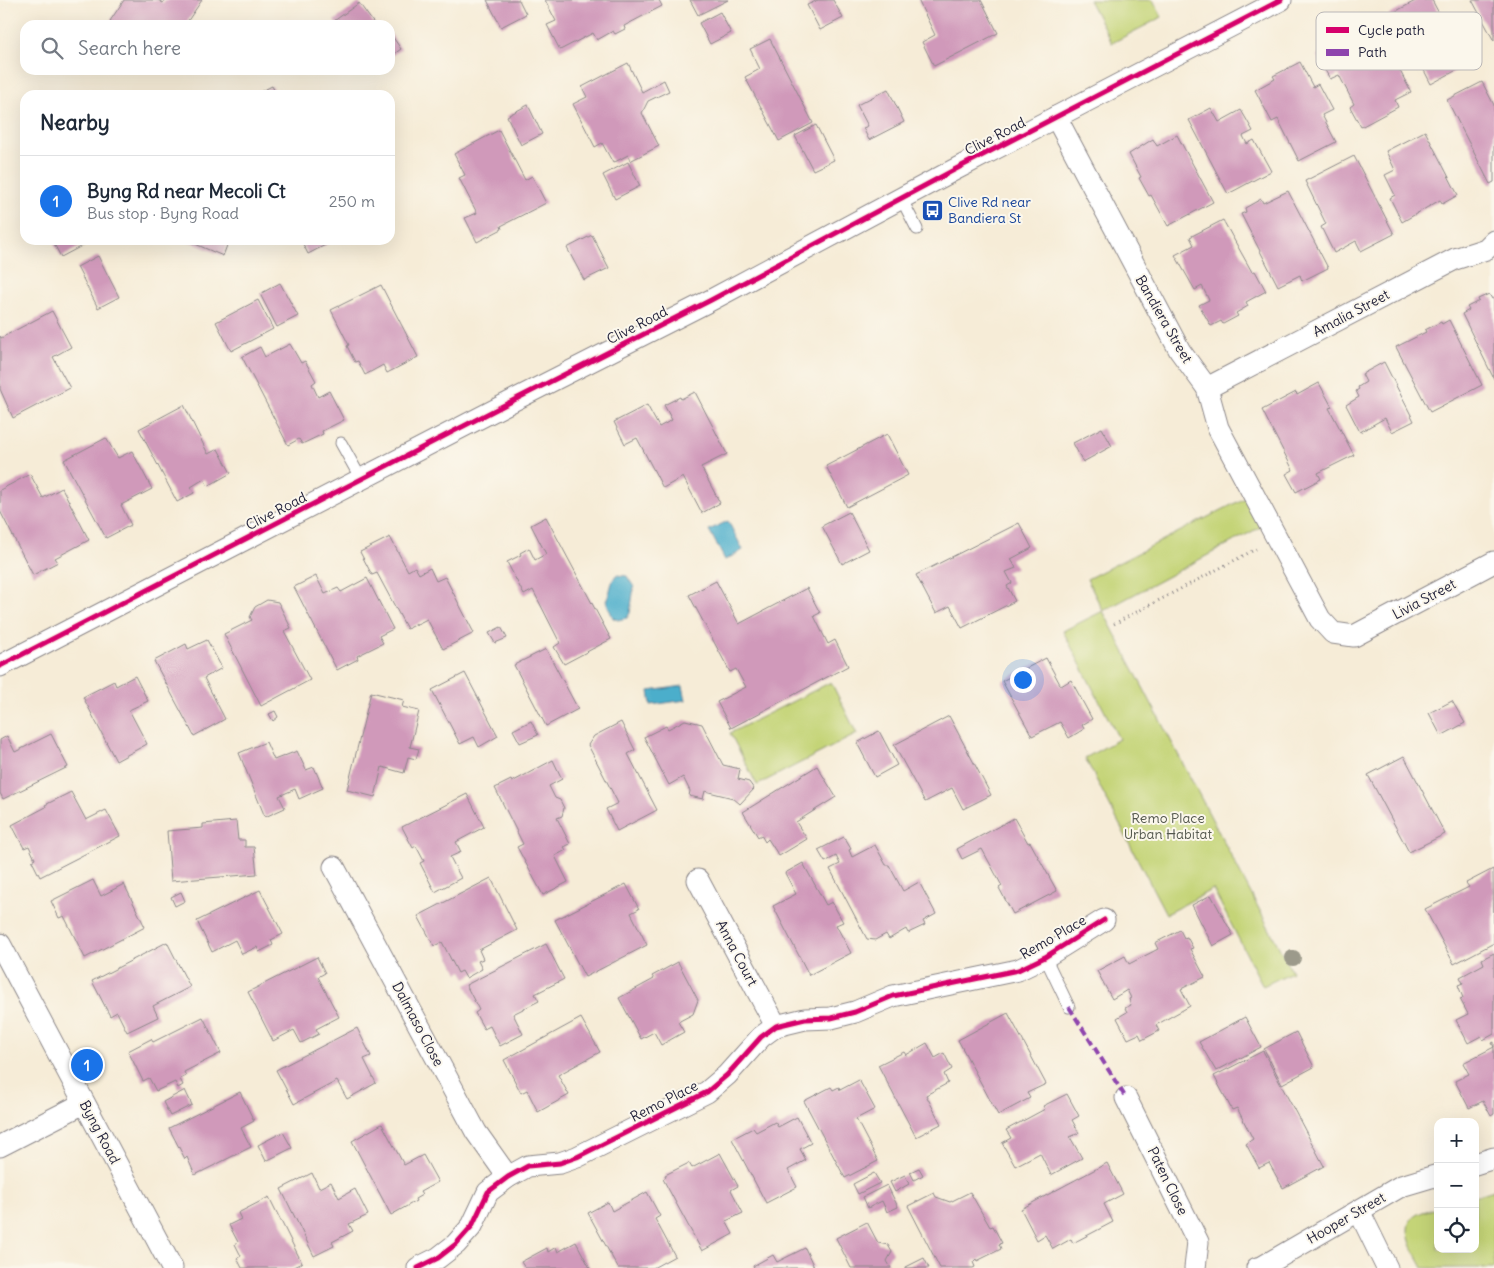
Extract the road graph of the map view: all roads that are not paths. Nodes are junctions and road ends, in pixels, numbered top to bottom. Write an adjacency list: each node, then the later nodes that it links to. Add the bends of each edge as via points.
1 (1281, 0): 2 (street, Clive Road)
2 (1056, 117): 3 (street, Clive Road); 6 (street, Bandiera Street, via 1180,351)
3 (901, 198): 4 (lane); 8 (street, Clive Road, via 711,300)
4 (917, 229)
5 (1494, 241): 6 (street, Amalia Street, via 1486,249 1455,259)
6 (1207, 388): 10 (street, Bandiera Street, via 1218,428 1320,619 1333,632)
7 (341, 442): 8 (lane)
8 (361, 479): 11 (street, Clive Road)
9 (1494, 562): 10 (street, Livia Street)
10 (1354, 636)
11 (0, 666)
12 (334, 867): 25 (street, Dalmaso Close, via 476,1132)
13 (698, 880): 18 (street, Anna Court)
14 (1104, 920): 16 (street, Remo Place)
15 (0, 944): 20 (street, Byng Road)
16 (1045, 957): 17 (lane, Remo Place); 18 (street, Remo Place, via 1018,970 893,996 855,1012)
17 (1069, 1007)
18 (776, 1026): 25 (street, Remo Place, via 761,1036 727,1075 707,1092 584,1155 560,1163 528,1166)
19 (1126, 1098): 29 (street, Paten Close, via 1198,1242)
20 (84, 1103): 21 (street); 27 (street, Byng Road)
21 (0, 1146)
22 (1494, 1158): 23 (street)
23 (1478, 1163)
24 (1434, 1176): 26 (street, Hooper Street, via 1402,1186)
25 (508, 1177): 28 (street, Remo Place, via 488,1192 472,1226 456,1244)
26 (1358, 1211): 30 (street, Hooper Street); 31 (street)
27 (172, 1268)
28 (418, 1268)
29 (1196, 1268)
30 (1257, 1268)
31 (1387, 1268)

